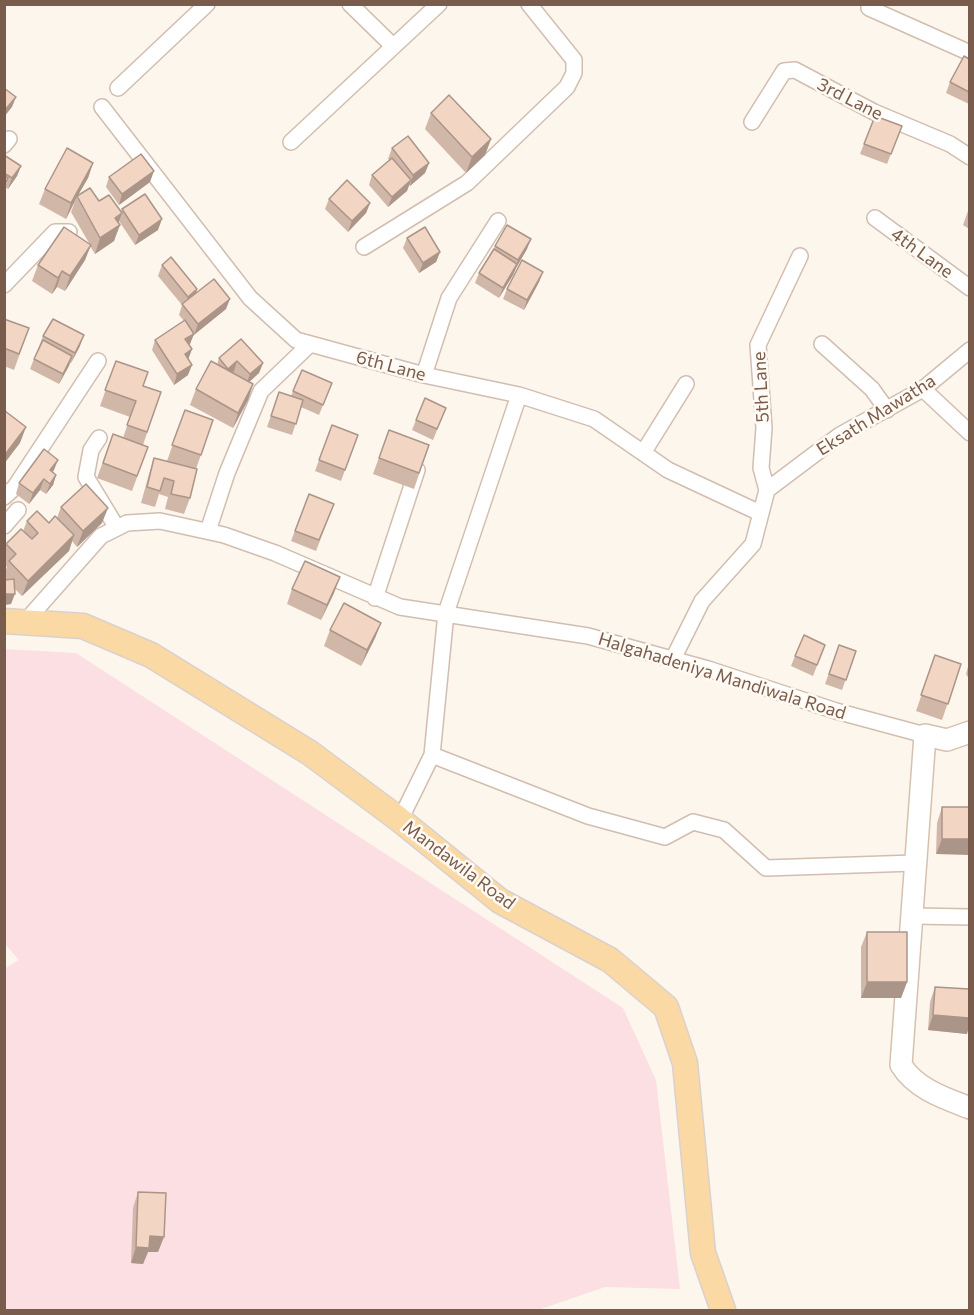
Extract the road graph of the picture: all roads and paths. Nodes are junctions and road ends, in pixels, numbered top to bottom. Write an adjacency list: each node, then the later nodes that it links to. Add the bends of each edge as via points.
1 (207, 4): 8 (street)
2 (350, 4): 6 (street)
3 (439, 4): 6 (street)
4 (529, 4): 16 (street, via 574,60 574,73 567,87 467,183)
5 (869, 8): 7 (street)
6 (393, 46): 11 (street)
7 (969, 53)
8 (118, 88)
9 (102, 107): 20 (street, 6th Lane, via 250,298 296,340)
10 (752, 122): 12 (street, 3rd Lane, via 784,71 795,70 874,112 950,144)
11 (291, 142)
12 (969, 158)
13 (875, 218): 19 (street, 4th Lane)
14 (498, 221): 24 (street, via 449,298)
15 (69, 232): 18 (street, via 55,232)
16 (364, 247)
17 (800, 256): 33 (street, 5th Lane, via 758,345 764,428 761,468)
18 (4, 285)
19 (969, 288)
20 (309, 345): 24 (street, 6th Lane); 39 (street, via 261,391 227,472)
21 (822, 345): 28 (street, via 872,389)
22 (969, 350): 26 (street, Eksath Mawatha)
23 (98, 361): 34 (street, via 15,487)
24 (424, 375): 27 (street, 6th Lane)
25 (687, 384): 31 (street)
26 (923, 389): 28 (street, Eksath Mawatha); 29 (street)
27 (519, 396): 31 (street, 6th Lane, via 594,419); 41 (street)
28 (887, 410): 33 (street, Eksath Mawatha, via 840,435)
29 (969, 434)
30 (99, 438): 38 (street, via 91,450 86,477)
31 (643, 453): 36 (street, 6th Lane, via 668,470)
32 (421, 456): 40 (street)
33 (767, 490): 36 (street)
34 (4, 497)
35 (18, 510): 37 (street)
36 (760, 513): 43 (street, via 753,544 702,601)
37 (4, 526)
38 (117, 528): 39 (street, Halgahadeniya Mandiwala Road, via 127,522 159,521); 42 (street, via 101,536)
39 (208, 531): 40 (street, Halgahadeniya Mandiwala Road, via 275,553)
40 (375, 598): 41 (street, Halgahadeniya Mandiwala Road, via 400,607)
41 (446, 613): 43 (street, Halgahadeniya Mandiwala Road, via 588,636); 46 (street)
42 (14, 622): 47 (main road, Mandawila Road, via 83,626 151,655 310,753)
43 (673, 659): 45 (street, Halgahadeniya Mandiwala Road)
44 (969, 732): 45 (street, via 947,740)
45 (925, 735): 48 (street)
46 (432, 755): 47 (street); 48 (street, via 588,816 665,837 693,822 724,830 766,868)
47 (400, 820): 52 (main road, Mandawila Road, via 500,901 610,960 666,1007 685,1063 703,1253)
48 (914, 863): 49 (street)
49 (913, 916): 50 (street); 51 (street, via 901,1065 909,1078 941,1098)
50 (969, 917)
51 (969, 1108)
52 (723, 1311)

